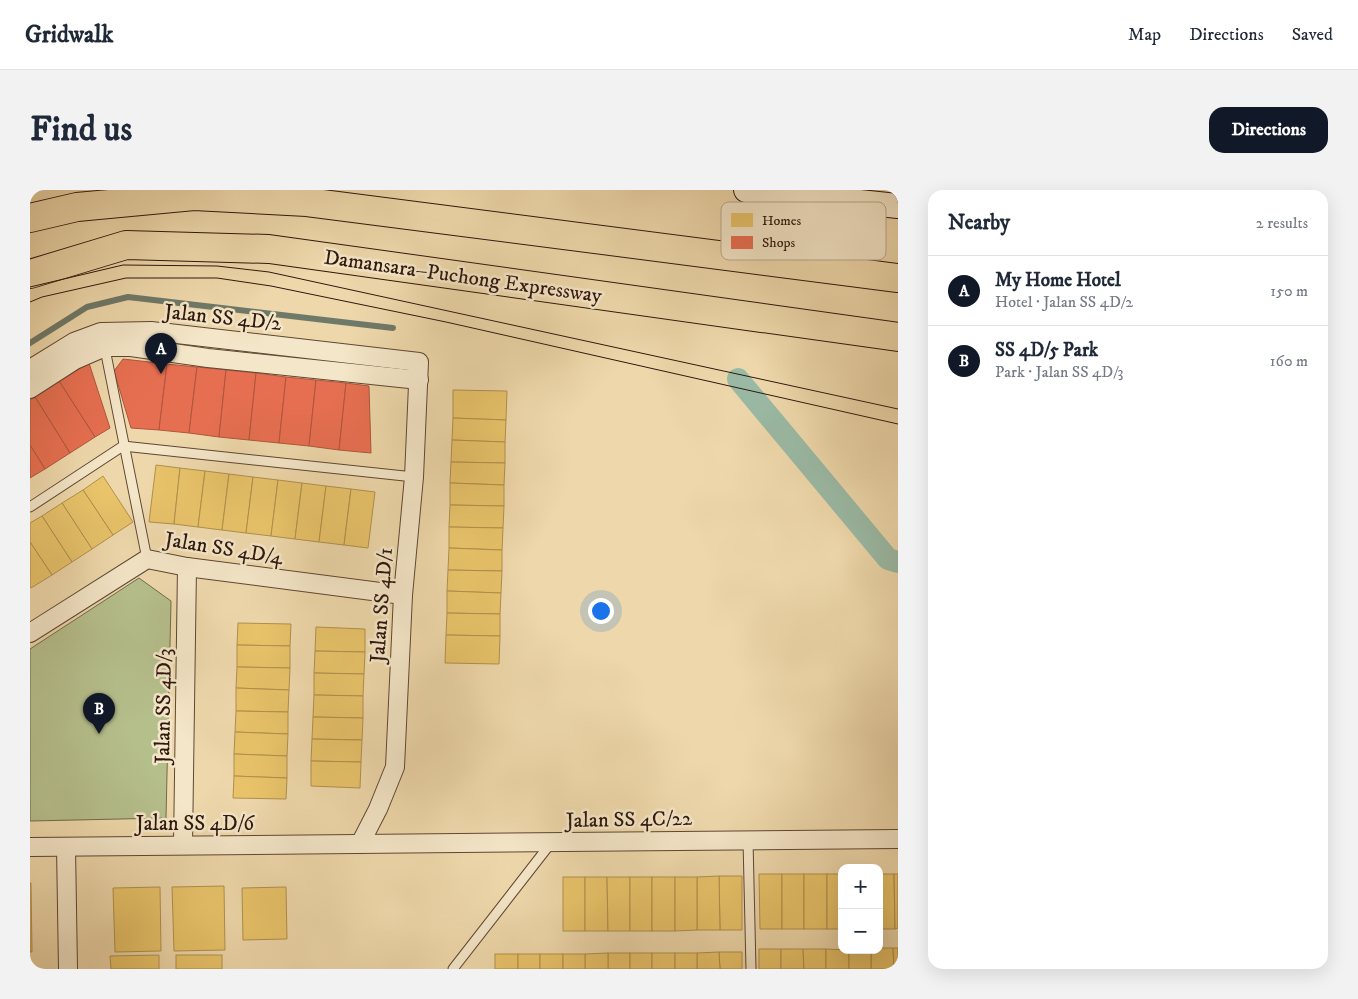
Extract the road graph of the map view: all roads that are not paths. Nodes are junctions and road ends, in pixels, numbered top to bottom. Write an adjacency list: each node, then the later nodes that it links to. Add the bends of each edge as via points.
1 (746, 190): 2 (street)
2 (822, 194): 3 (street)
3 (873, 202)
4 (30, 218): 5 (highway, via 76,207 194,196 307,202)
5 (721, 255)
6 (758, 260): 8 (highway)
7 (30, 274): 9 (highway, Damansara–Puchong Expressway, via 126,245 269,249)
8 (898, 278)
9 (898, 337)
10 (103, 339): 11 (street, Jalan SS 4D/2, via 151,331); 12 (street, Jalan SS 4D/2, via 74,342); 13 (street, via 130,347 218,359); 14 (street); 15 (lane)
11 (419, 362): 13 (street, Jalan SS 4D/1)
12 (30, 368)
13 (419, 380): 16 (street, Jalan SS 4D/1)
14 (30, 389)
15 (123, 446): 16 (lane); 17 (lane); 18 (lane)
16 (414, 477): 20 (street, Jalan SS 4D/1)
17 (30, 506)
18 (147, 558): 19 (street, Jalan SS 4D/4); 21 (street, Jalan SS 4D/4)
19 (187, 567): 20 (street, Jalan SS 4D/4); 28 (street, Jalan SS 4D/3)
20 (403, 595): 25 (street, Jalan SS 4D/1, via 395,767)
21 (30, 633)
22 (898, 839): 23 (street, Jalan SS 4C/22)
23 (748, 840): 24 (street, Jalan SS 4C/22); 31 (lane)
24 (552, 842): 25 (street, Jalan SS 4C/22); 30 (lane)
25 (360, 844): 28 (street, Jalan SS 4D/6)
26 (30, 846): 27 (street, Jalan SS 4D/6)
27 (66, 846): 28 (street, Jalan SS 4D/6); 29 (street)
28 (183, 846)
29 (68, 969)
30 (453, 969)
31 (751, 969)

